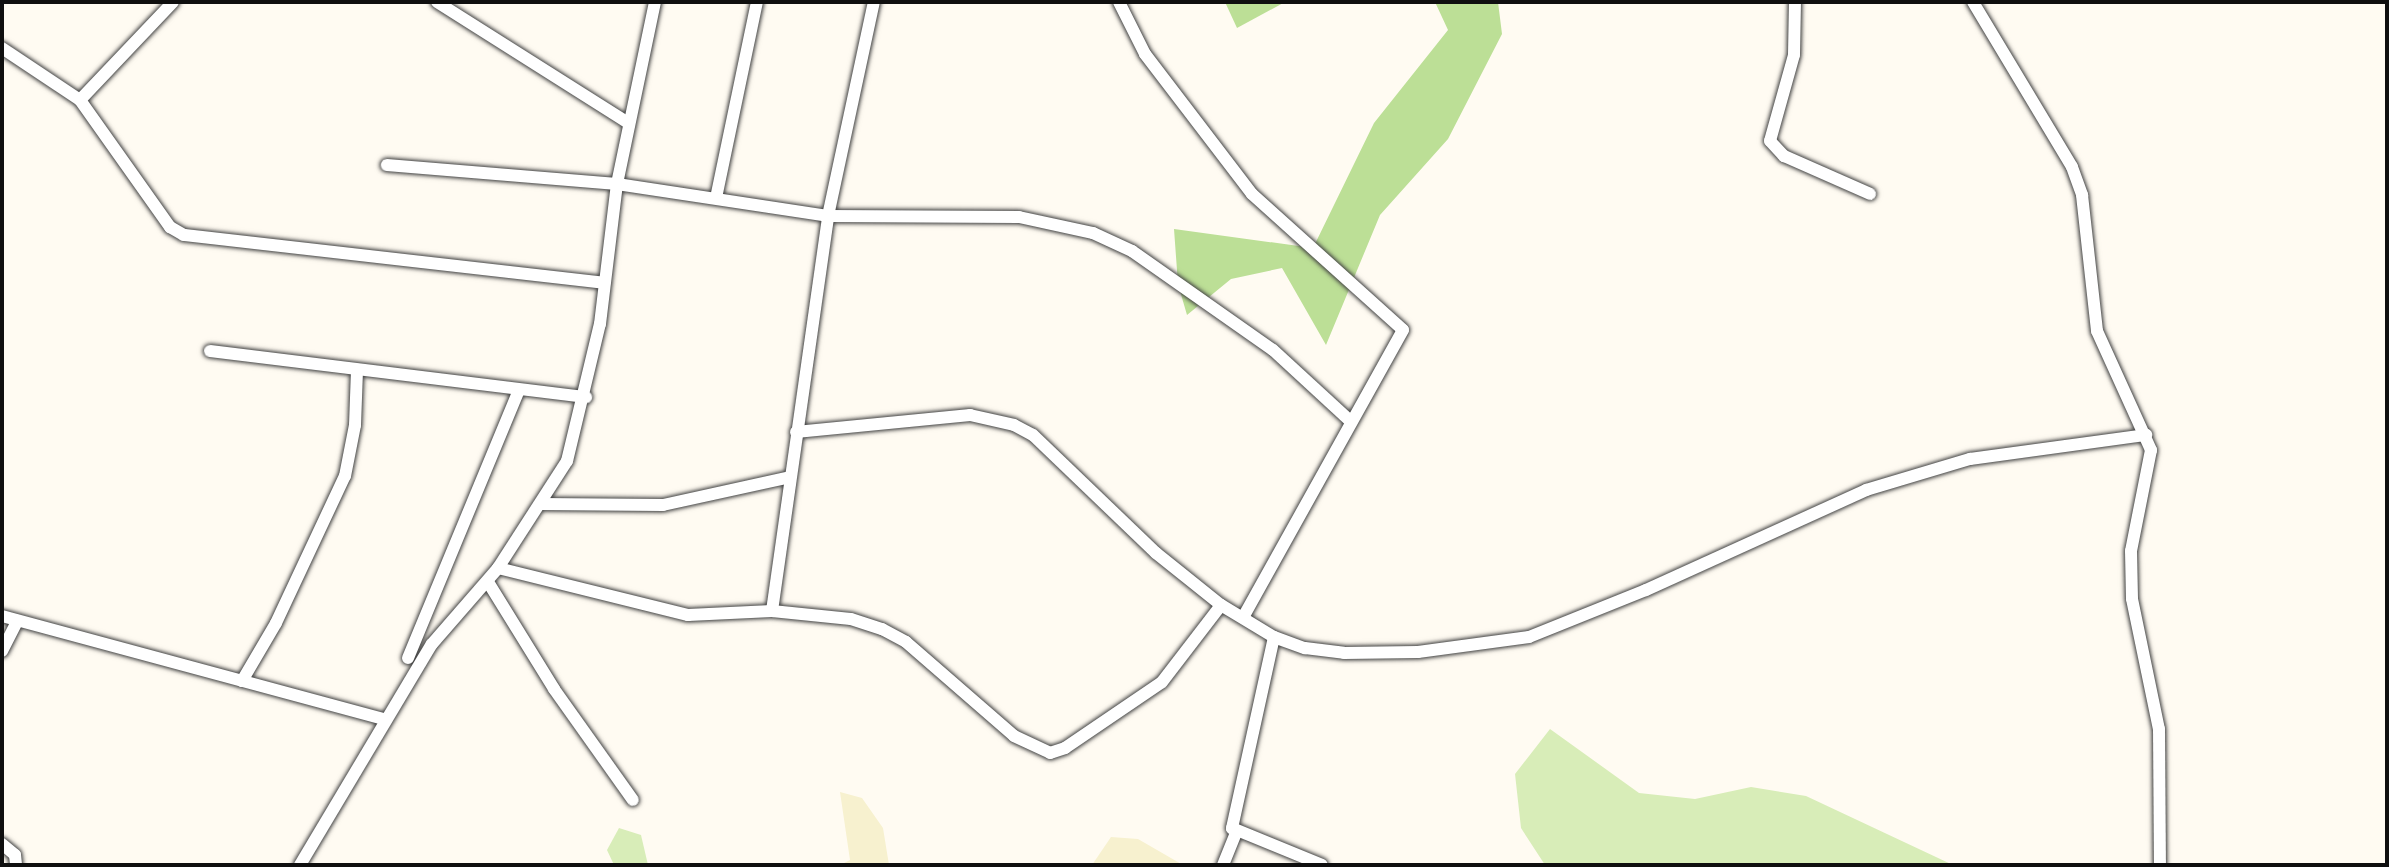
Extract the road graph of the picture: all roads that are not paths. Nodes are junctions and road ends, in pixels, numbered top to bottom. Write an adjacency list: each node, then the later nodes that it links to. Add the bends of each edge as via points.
1 (173, 2): 10 (street)
2 (437, 2): 11 (street)
3 (655, 2): 11 (street)
4 (757, 2): 15 (street)
5 (874, 2): 16 (street)
6 (1119, 2): 22 (street, via 1145,54 1252,194 1403,330)
7 (1795, 2): 14 (street, via 1794,55 1770,141 1784,156)
8 (1973, 2): 24 (street, via 2072,167 2082,195 2097,331)
9 (2, 48): 10 (street)
10 (80, 100): 17 (street, via 170,227 184,235)
11 (627, 122): 13 (street)
12 (387, 165): 13 (street)
13 (617, 184): 15 (street); 17 (street)
14 (1870, 194)
15 (716, 198): 16 (street)
16 (828, 216): 22 (street, via 1019,217 1093,233 1132,251 1273,350); 23 (street)
17 (604, 283): 21 (street)
18 (210, 351): 19 (street)
19 (357, 371): 20 (street); 37 (street, via 355,425 345,476 276,623)
20 (519, 390): 21 (street); 36 (street)
21 (586, 397): 26 (street, via 567,461)
22 (1349, 420): 32 (street)
23 (796, 432): 25 (street); 29 (street, via 970,415 1014,425 1033,435 1156,553)
24 (2146, 435): 34 (street, via 1970,459 1866,490 1529,637 1418,652 1344,653); 46 (street, via 2151,461 2131,551 2132,599 2159,729)
25 (790, 477): 26 (street, via 663,505); 30 (street)
26 (540, 504): 27 (street)
27 (498, 568): 28 (street); 30 (street, via 688,615)
28 (488, 582): 38 (street, via 432,644); 39 (street, via 554,689)
29 (1221, 605): 30 (street, via 1162,682 1050,753 1014,736 906,642 882,629 851,619); 32 (street)
30 (772, 611)
31 (2, 616): 33 (street)
32 (1243, 618): 34 (street)
33 (17, 621): 35 (street); 37 (street)
34 (1274, 637): 40 (street, via 1232,817)
35 (2, 651)
36 (408, 658)
37 (242, 681): 38 (street)
38 (385, 719): 43 (street)
39 (633, 800)
40 (1236, 833): 44 (street); 45 (street)
41 (2, 844): 42 (street, via 15,855)
42 (16, 865)
43 (300, 865)
44 (1223, 865)
45 (1322, 865)
46 (2160, 865)

